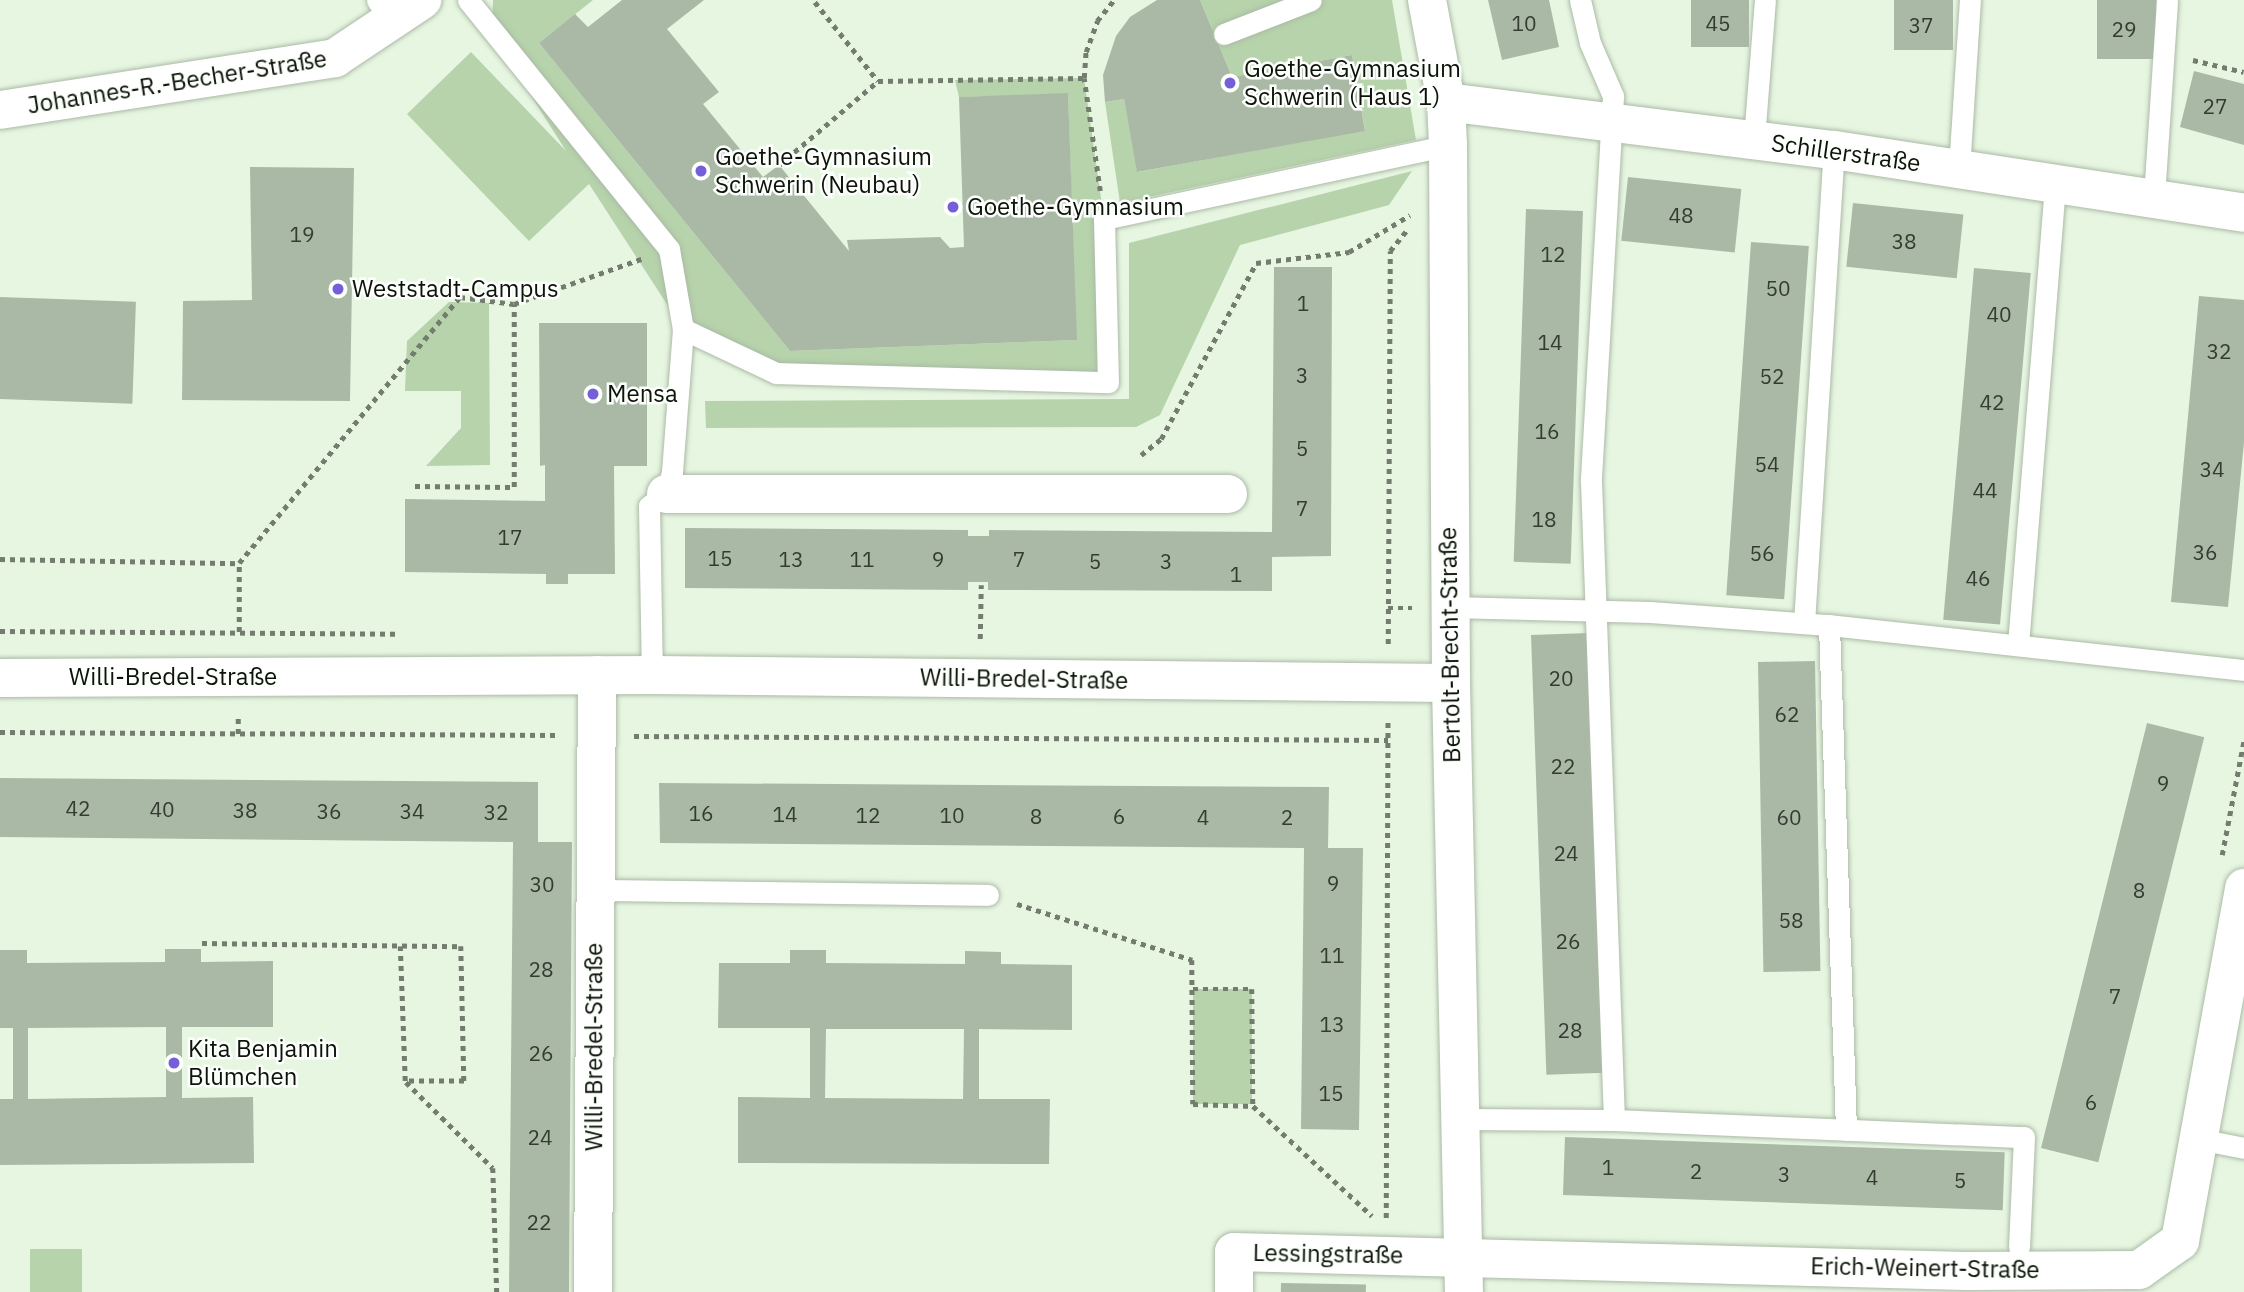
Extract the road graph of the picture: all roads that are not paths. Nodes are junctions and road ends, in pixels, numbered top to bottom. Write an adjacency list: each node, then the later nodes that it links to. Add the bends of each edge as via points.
1 (468, 0): 20 (lane, via 669,249)
2 (1311, 0): 9 (lane)
3 (1427, 0): 10 (street, Bertolt-Brecht-Straße)
4 (1580, 0): 12 (lane, via 1590,43 1613,96)
5 (1765, 0): 13 (lane)
6 (1970, 0): 16 (lane)
7 (2167, 0): 18 (lane)
8 (397, 7): 11 (street, Johannes-R.-Becher-Straße, via 335,58)
9 (1224, 34)
10 (1446, 102): 12 (street, Schillerstraße); 14 (street, Bertolt-Brecht-Straße)
11 (0, 110)
12 (1611, 120): 13 (street, Schillerstraße); 24 (lane, via 1591,481)
13 (1754, 139): 15 (street, Schillerstraße)
14 (1448, 145): 20 (lane, via 1104,219 1108,382 776,373); 23 (street, Bertolt-Brecht-Straße)
15 (1834, 150): 16 (street, Schillerstraße); 25 (lane)
16 (1959, 169): 17 (street, Schillerstraße)
17 (2055, 182): 18 (street, Schillerstraße); 27 (lane)
18 (2154, 197): 19 (street, Schillerstraße)
19 (2244, 214)
20 (683, 330): 21 (lane, via 672,472)
21 (666, 494): 22 (street); 30 (lane, via 649,506)
22 (1228, 494)
23 (1450, 607): 24 (lane); 32 (street, Bertolt-Brecht-Straße)
24 (1594, 610): 25 (lane); 38 (lane)
25 (1804, 623): 26 (lane)
26 (1829, 625): 27 (lane); 39 (lane)
27 (2018, 645): 28 (lane)
28 (2244, 670)
29 (597, 675): 30 (street, Willi-Bredel-Straße); 31 (street, Willi-Bredel-Straße); 34 (street, Willi-Bredel-Straße)
30 (652, 675): 32 (street, Willi-Bredel-Straße)
31 (0, 678)
32 (1451, 683): 37 (street, Bertolt-Brecht-Straße)
33 (2232, 875): 36 (street, Erich-Weinert-Straße)
34 (595, 890): 35 (lane); 45 (street, Willi-Bredel-Straße)
35 (988, 895)
36 (2229, 1048): 40 (street, Erich-Weinert-Straße)
37 (1458, 1119): 38 (lane); 43 (street, Bertolt-Brecht-Straße)
38 (1614, 1120): 39 (lane)
39 (1846, 1129): 42 (lane, via 2024,1138)
40 (2199, 1139): 41 (lane); 44 (street, Erich-Weinert-Straße, via 2180,1241 2139,1270)
41 (2244, 1148)
42 (2019, 1247)
43 (1463, 1274): 44 (street, Erich-Weinert-Straße); 46 (street, Lessingstraße, via 1394,1256 1234,1252)
44 (1965, 1281)
45 (593, 1292)
46 (1234, 1292)

